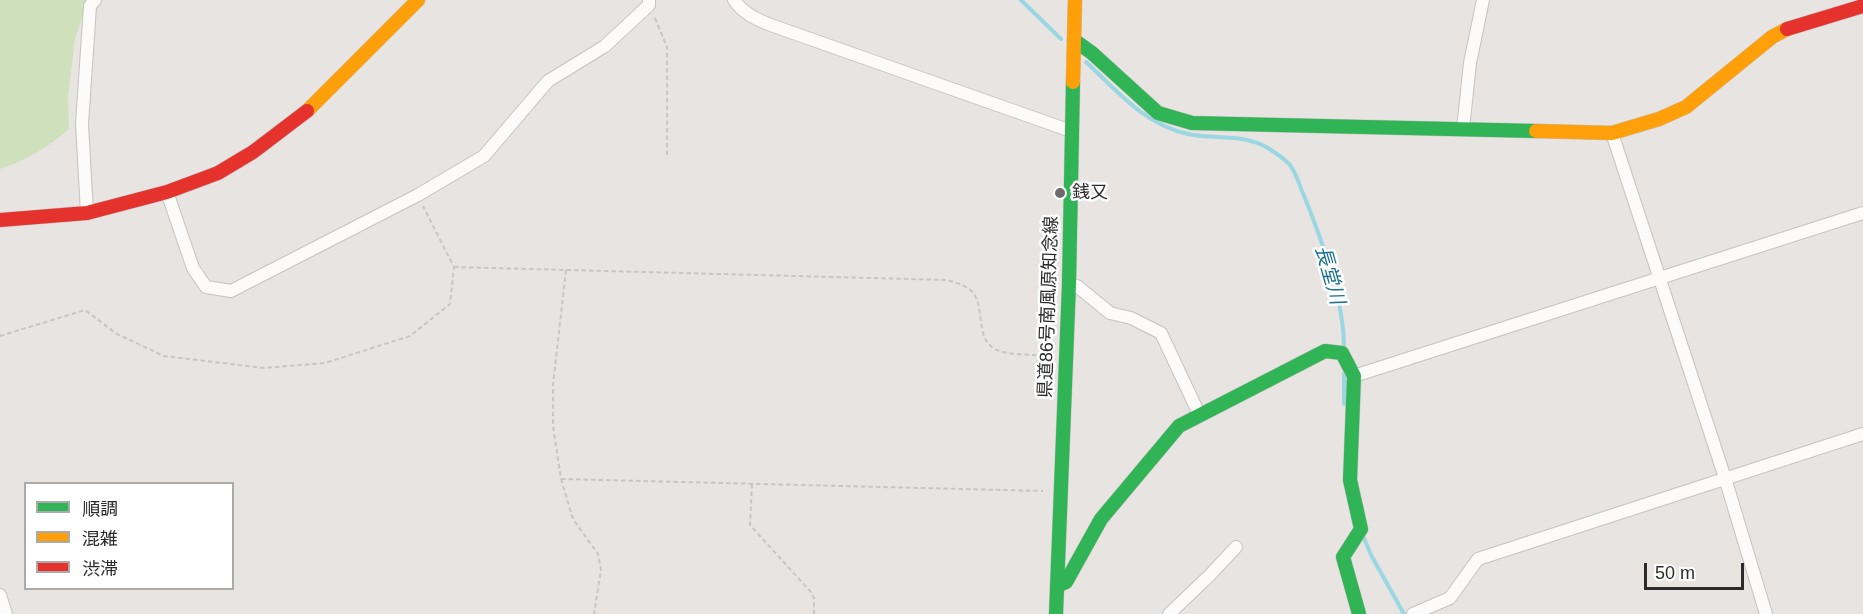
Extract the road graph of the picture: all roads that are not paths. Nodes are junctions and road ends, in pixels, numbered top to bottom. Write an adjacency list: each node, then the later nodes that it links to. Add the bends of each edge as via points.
1 (95, 0): 13 (street, via 90,6 81,124)
2 (418, 0): 12 (street, via 309,109 253,152 218,173)
3 (734, 0): 10 (street, via 750,17 768,24)
4 (1075, 0): 8 (street, 県道86号南風原知念線)
5 (1483, 0): 9 (street)
6 (649, 2): 12 (street, via 606,46 548,81 484,156 418,195 231,291 206,288 193,268)
7 (1863, 6): 11 (street, via 1793,26 1772,37 1686,106)
8 (1074, 40): 9 (street, via 1158,113 1192,123); 10 (street, 県道86号南風原知念線)
9 (1462, 129): 11 (street)
10 (1071, 131): 17 (street, 県道86号南風原知念線)
11 (1612, 133): 16 (street)
12 (167, 192): 13 (street)
13 (87, 213): 15 (street)
14 (1863, 213): 16 (street)
15 (0, 220)
16 (1659, 279): 18 (street); 21 (street)
17 (1069, 284): 19 (street, via 1110,313 1131,318 1161,333); 23 (street, 県道86号南風原知念線)
18 (1354, 376): 19 (street, via 1342,353 1325,351); 28 (street, via 1350,480 1361,529 1343,557)
19 (1199, 414): 23 (street, via 1179,426 1101,519 1066,582)
20 (1863, 434): 21 (street)
21 (1725, 478): 29 (street, via 1478,559 1450,598); 30 (street)
22 (1236, 547): 27 (street)
23 (1057, 586): 26 (street, 県道86号南風原知念線)
24 (0, 595): 25 (street)
25 (6, 614)
26 (1056, 614)
27 (1169, 614)
28 (1359, 614)
29 (1413, 614)
30 (1766, 614)

